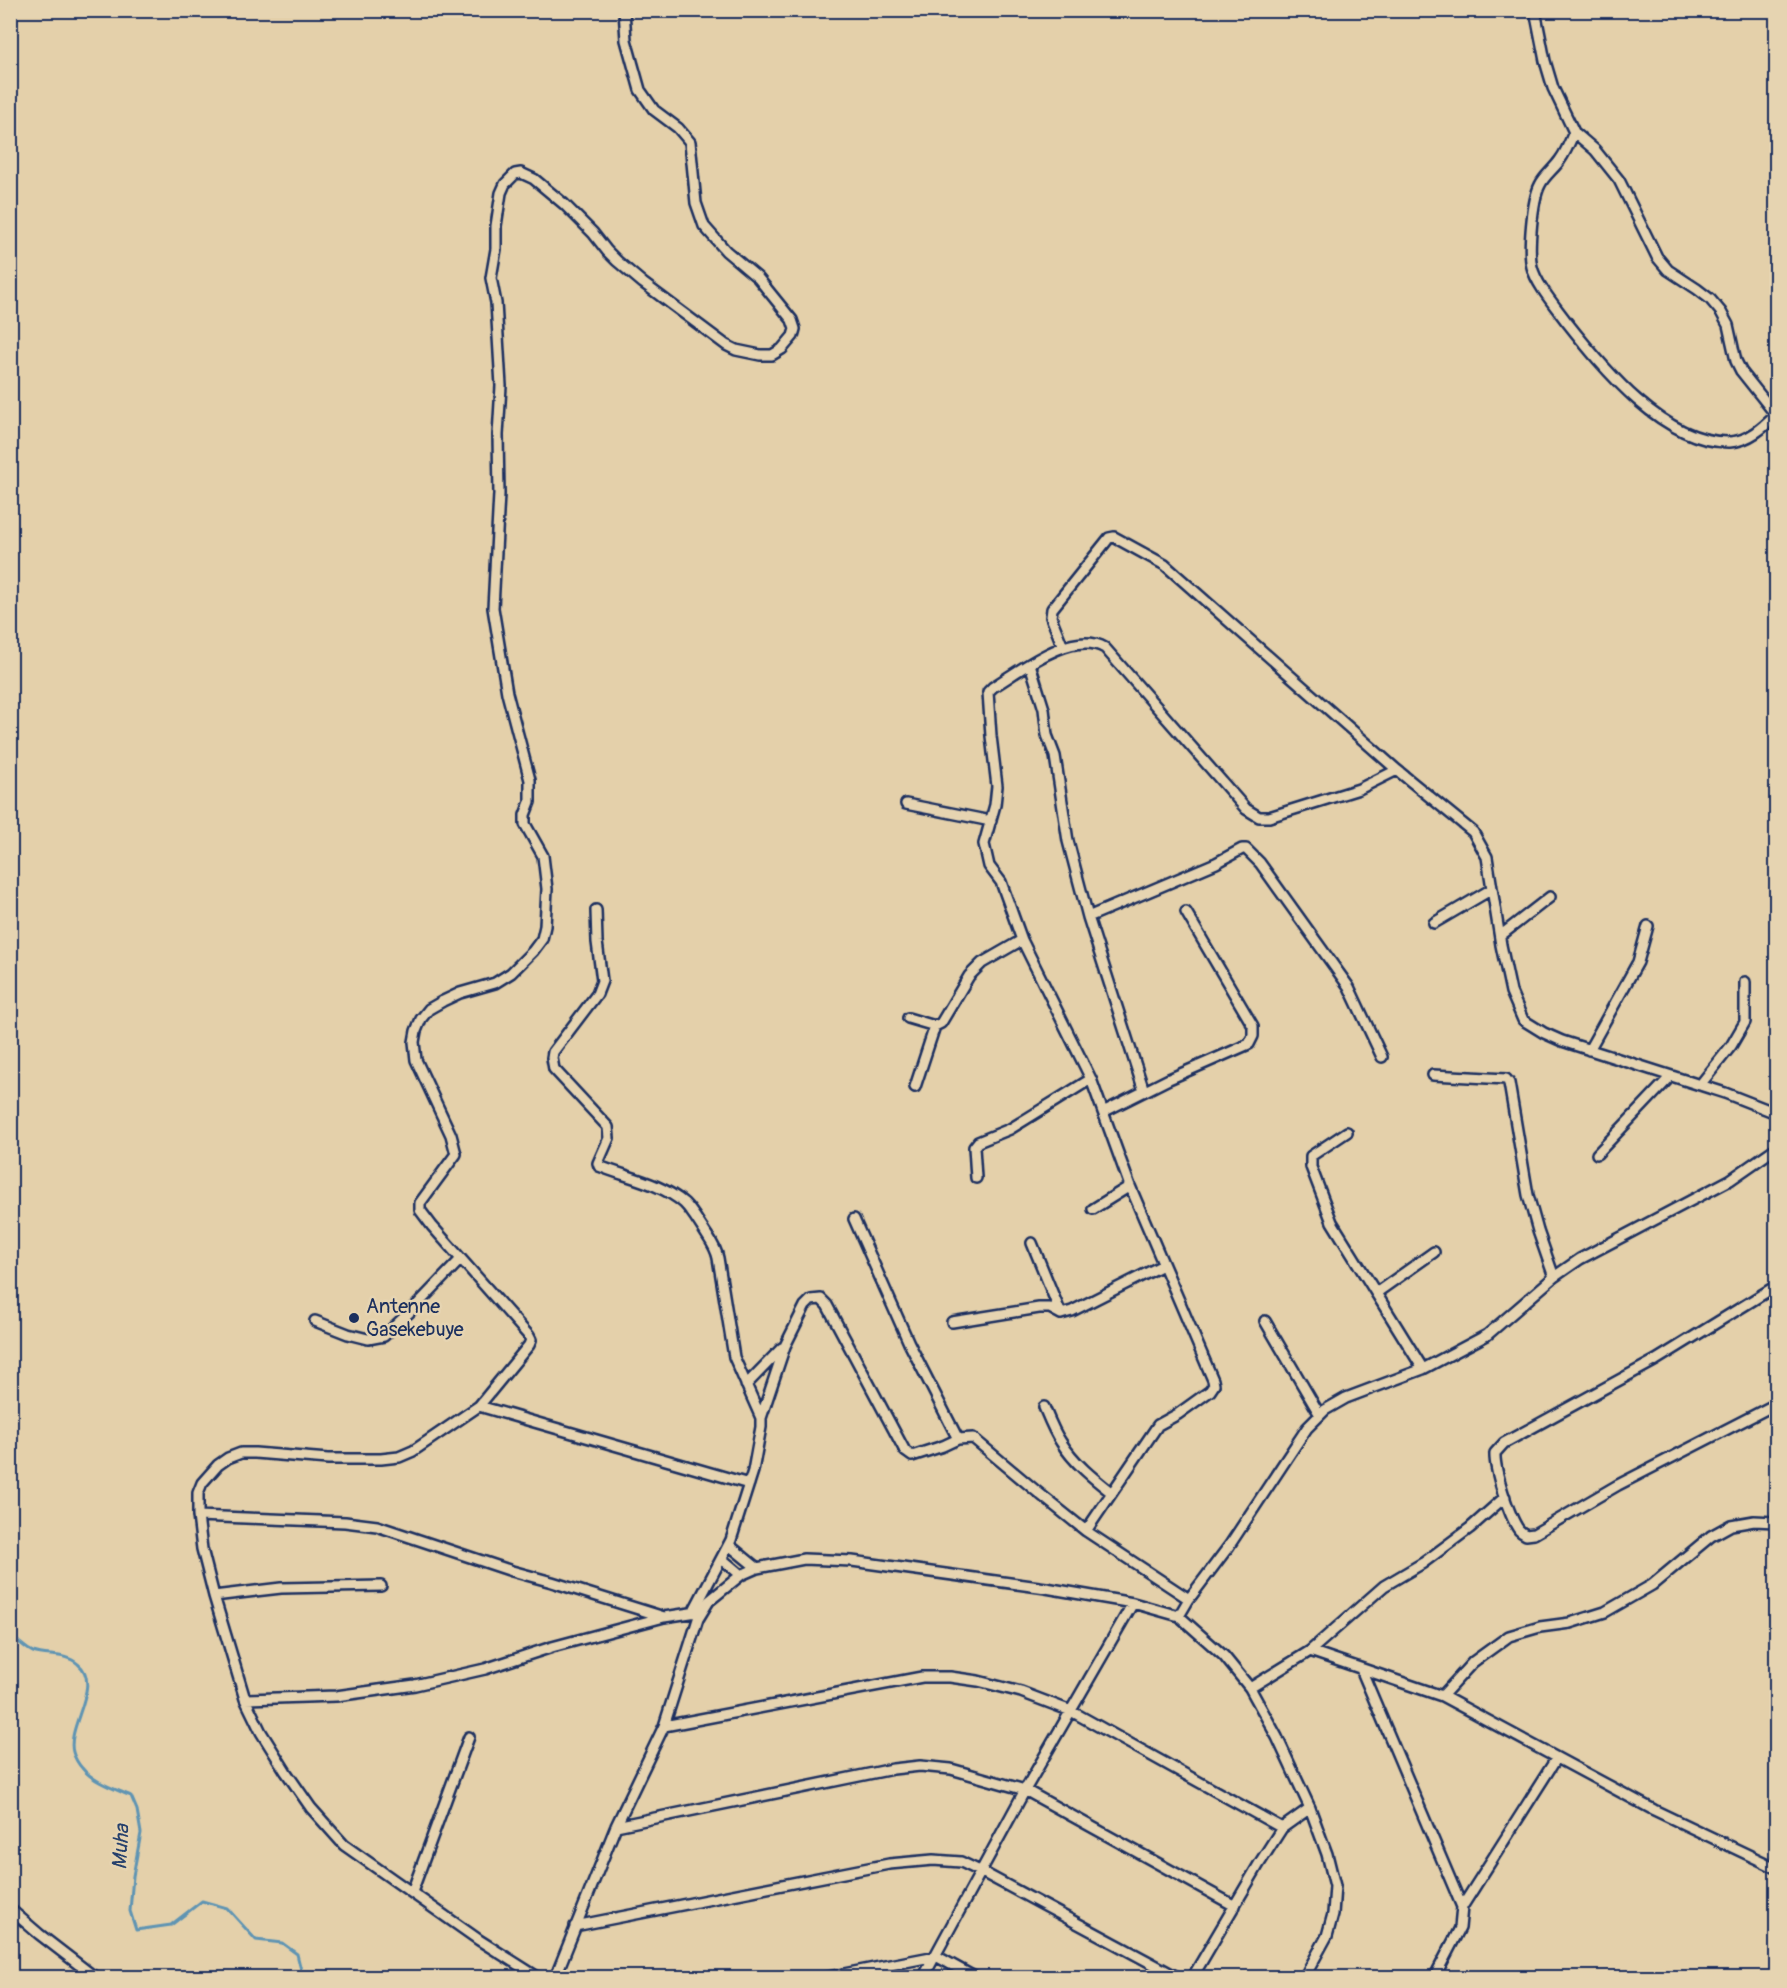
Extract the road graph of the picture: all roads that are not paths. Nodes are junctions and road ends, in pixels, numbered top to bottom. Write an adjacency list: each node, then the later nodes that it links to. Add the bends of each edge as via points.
1 (624, 10): 41 (street, via 626,40 640,90 654,110 690,142 696,203 704,226 758,278 795,329 782,349 772,355 726,345 643,283 534,179 515,174 505,184 491,278 501,386 493,608 507,693 530,780 525,824 543,856 547,889 545,926 533,951 495,984 459,993 429,1009 416,1031 416,1060 456,1154 419,1206)
2 (1535, 10): 3 (street, via 1553,88)
3 (1574, 132): 4 (street, via 1596,150 1619,180 1657,257 1721,312 1741,371); 4 (street, via 1559,161 1539,186 1532,220 1532,266 1557,309 1629,393 1651,412 1695,436 1732,442 1752,435)
4 (1776, 415)
5 (1063, 647): 6 (street); 7 (street, via 1090,642 1105,648 1246,809 1259,817 1310,806 1359,789); 7 (street, via 1052,609 1109,538 1114,537 1165,565)
6 (1030, 664): 9 (street, via 988,692 997,786); 14 (street, via 1055,756 1068,841)
7 (1397, 770): 10 (street, via 1473,832 1486,857)
8 (906, 804): 9 (street)
9 (991, 821): 18 (street, via 984,844 988,866 1001,882)
10 (1492, 889): 15 (street); 17 (street)
11 (1550, 897): 17 (street)
12 (596, 910): 52 (street, via 602,981 597,994 553,1052 552,1064 608,1127 609,1138 599,1166 671,1194 692,1212 713,1244 734,1358)
13 (1186, 912): 29 (street, via 1253,1026 1253,1036 1249,1044)
14 (1088, 917): 23 (street, via 1246,849 1349,987); 29 (street)
15 (1434, 923)
16 (1648, 926): 22 (street, via 1638,962)
17 (1500, 936): 22 (street, via 1511,992 1523,1020 1544,1033)
18 (1022, 940): 21 (street, via 969,975 941,1023); 26 (street)
19 (1745, 982): 27 (street, via 1745,1022)
20 (908, 1018): 21 (street)
21 (935, 1026): 28 (street)
22 (1589, 1050): 25 (street)
23 (1382, 1057)
24 (1433, 1075): 43 (street, via 1506,1079 1509,1083 1528,1196)
25 (1671, 1076): 27 (street); 34 (street)
26 (1090, 1079): 30 (street); 35 (street, via 1010,1129 978,1142 974,1147)
27 (1700, 1085): 31 (street)
28 (915, 1087)
29 (1144, 1091): 30 (street)
30 (1103, 1112): 36 (street)
31 (1776, 1113)
32 (1347, 1132): 45 (street, via 1311,1156 1311,1167 1332,1221)
33 (1776, 1148): 43 (street, via 1730,1180 1580,1259)
34 (1597, 1154)
35 (976, 1178)
36 (1130, 1186): 37 (street); 42 (street)
37 (1093, 1209)
38 (854, 1219): 58 (street, via 909,1343)
39 (1032, 1243): 46 (street)
40 (1434, 1252): 45 (street)
41 (461, 1259): 47 (street, via 384,1336 368,1339); 54 (street, via 531,1340)
42 (1163, 1265): 46 (street); 60 (street, via 1214,1385 1158,1425)
43 (1554, 1278): 51 (street, via 1487,1335)
44 (1776, 1286): 61 (street, via 1656,1360 1504,1443 1495,1453 1494,1464)
45 (1376, 1293): 51 (street)
46 (1061, 1314): 49 (street, via 1039,1308)
47 (315, 1321)
48 (1265, 1321): 56 (street)
49 (952, 1322)
50 (785, 1346): 52 (street); 57 (street); 58 (street, via 805,1306 811,1300 821,1299 905,1451 912,1456)
51 (1423, 1369): 56 (street, via 1346,1398)
52 (746, 1384): 57 (street)
53 (1776, 1404): 61 (street, via 1618,1485 1534,1534 1519,1531)
54 (480, 1406): 59 (street); 62 (street, via 399,1457 328,1459 255,1452 228,1458 202,1483)
55 (1044, 1407): 60 (street, via 1071,1457)
56 (1320, 1415): 71 (street, via 1307,1428)
57 (761, 1418): 59 (street)
58 (958, 1438): 64 (street, via 973,1438)
59 (748, 1485): 65 (street)
60 (1112, 1493): 64 (street)
61 (1505, 1497): 76 (street, via 1423,1563 1383,1586)
62 (198, 1516): 70 (street); 75 (street, via 345,1522 377,1527)
63 (1776, 1522): 79 (street, via 1731,1525 1711,1536 1652,1585 1605,1612 1509,1636 1473,1662)
64 (1086, 1531): 71 (street)
65 (729, 1545): 66 (street); 67 (street)
66 (722, 1559): 68 (street); 73 (street)
67 (757, 1568): 68 (street); 72 (street, via 804,1559 852,1561)
68 (741, 1575): 73 (street)
69 (381, 1586): 70 (street, via 281,1588)
70 (214, 1596): 80 (street)
71 (1189, 1599): 74 (street)
72 (1133, 1603): 74 (street); 81 (street)
73 (698, 1611): 75 (street); 82 (street)
74 (1179, 1616): 78 (street, via 1224,1656)
75 (664, 1617): 80 (street, via 485,1669 415,1685 336,1696)
76 (1310, 1652): 77 (street); 78 (street)
77 (1361, 1669): 79 (street); 93 (street)
78 (1250, 1688): 86 (street)
79 (1442, 1696): 84 (street)
80 (245, 1699): 91 (street, via 286,1772 329,1829 344,1845)
81 (1071, 1711): 82 (street, via 978,1681 922,1677); 85 (street); 88 (street)
82 (664, 1726): 87 (street)
83 (469, 1737): 91 (street)
84 (1556, 1759): 89 (street); 93 (street)
85 (1025, 1790): 87 (street, via 951,1769 920,1766); 90 (street); 92 (street)
86 (1310, 1808): 88 (street); 105 (street, via 1328,1854 1335,1886 1334,1914 1327,1936)
87 (616, 1826): 95 (street)
88 (1282, 1828): 92 (street)
89 (1776, 1868)
90 (982, 1872): 95 (street, via 961,1862 889,1864); 96 (street); 103 (street)
91 (412, 1892): 98 (street)
92 (1234, 1906): 104 (street)
93 (1462, 1907): 106 (street, via 1460,1928)
94 (10, 1909): 97 (street)
95 (575, 1926): 99 (street)
96 (936, 1956): 100 (street); 101 (street); 102 (street)
97 (96, 1977)
98 (539, 1977)
99 (555, 1977)
100 (823, 1977)
101 (923, 1977)
102 (976, 1977)
103 (1179, 1977)
104 (1192, 1977)
105 (1304, 1977)
106 (1434, 1977)

